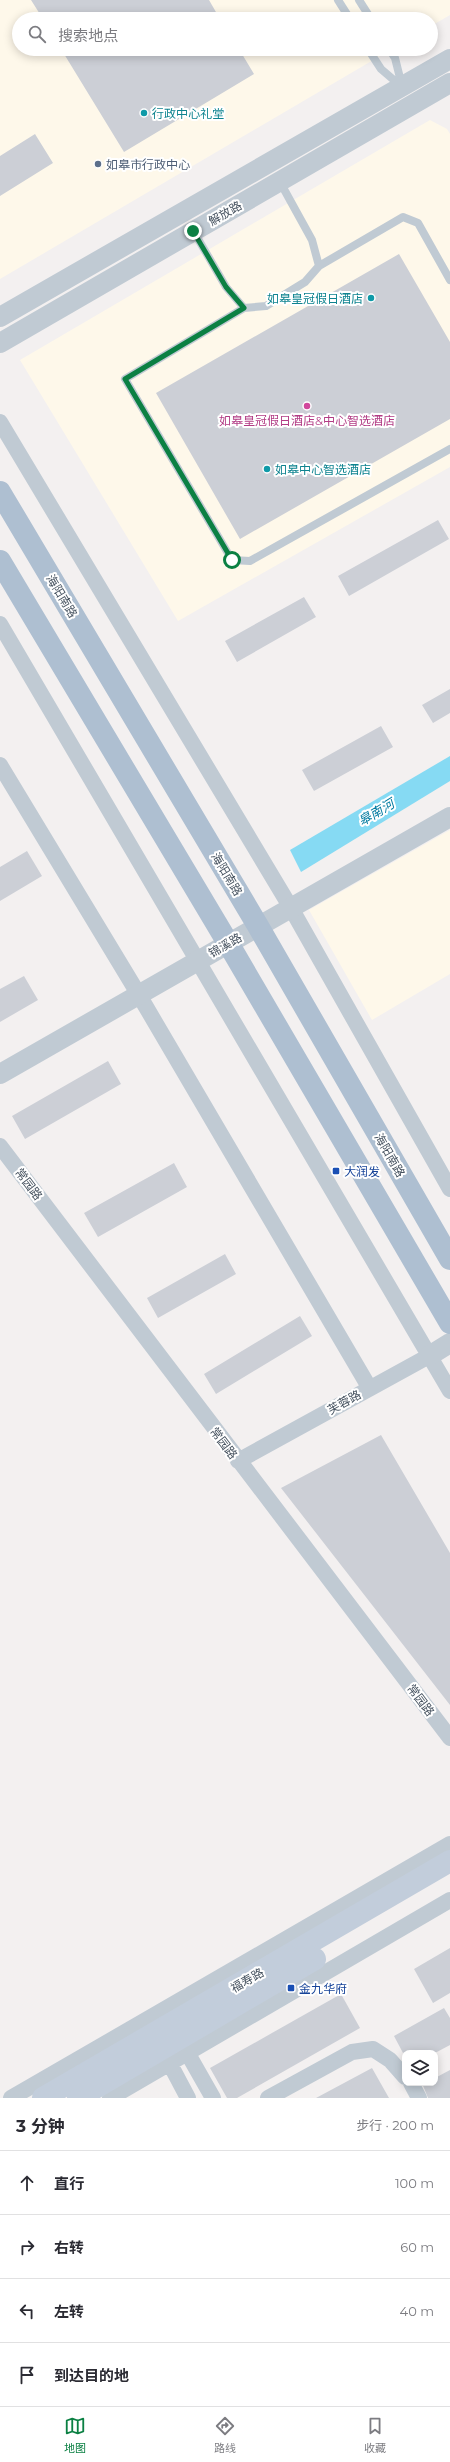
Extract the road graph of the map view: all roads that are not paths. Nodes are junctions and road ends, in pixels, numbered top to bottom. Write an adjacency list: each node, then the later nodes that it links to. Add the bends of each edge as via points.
1 (338, 0): 3 (lane)
2 (359, 0): 4 (lane)
3 (346, 12)
4 (367, 12)
5 (372, 56): 8 (lane, via 380,69)
6 (394, 56): 8 (lane)
7 (450, 59): 8 (street, 解放路)
8 (402, 87): 9 (street); 15 (street, 解放路)
9 (448, 88): 10 (street, 解放路)
10 (280, 182): 11 (street, 解放路); 12 (lane, via 312,240)
11 (193, 231): 14 (lane, via 226,287); 16 (street, 解放路)
12 (319, 266): 13 (lane, via 403,217 418,223); 14 (lane, via 305,282 266,306)
13 (450, 280)
14 (244, 308): 18 (lane, via 125,379 232,560 250,561)
15 (0, 318)
16 (0, 343)
17 (0, 422): 24 (street)
18 (450, 449)
19 (0, 492): 25 (main road, 海阳南路)
20 (0, 561): 26 (main road)
21 (0, 624): 27 (street)
22 (0, 765): 28 (street)
23 (450, 817): 24 (street, 锦溪路)
24 (291, 908): 25 (street, 锦溪路); 31 (street)
25 (258, 926): 26 (street, 锦溪路); 32 (main road, 海阳南路)
26 (228, 943): 27 (street, 锦溪路); 33 (main road)
27 (198, 961): 28 (street, 锦溪路); 35 (street)
28 (139, 995): 29 (street, 锦溪路); 36 (street)
29 (0, 1074)
30 (0, 1146): 38 (street, 常园路)
31 (450, 1189)
32 (450, 1259)
33 (450, 1323)
34 (450, 1342): 35 (street, 芙蓉路)
35 (429, 1356): 36 (street, 芙蓉路); 37 (street)
36 (370, 1387): 38 (street, 芙蓉路)
37 (450, 1391)
38 (238, 1462): 39 (street, 常园路)
39 (450, 1738)
40 (450, 1844): 48 (street)
41 (450, 1862): 49 (main road, 福寿路)
42 (450, 1879): 50 (main road, 福寿路)
43 (450, 1900): 44 (street)
44 (188, 2054): 45 (street); 53 (street)
45 (170, 2064): 51 (street); 52 (street)
46 (402, 2074): 54 (street, via 390,2060 373,2049 352,2052)
47 (413, 2086): 55 (street)
48 (11, 2098)
49 (43, 2098)
50 (78, 2098)
51 (110, 2098)
52 (188, 2098)
53 (213, 2098)
54 (268, 2098)
55 (419, 2098)

